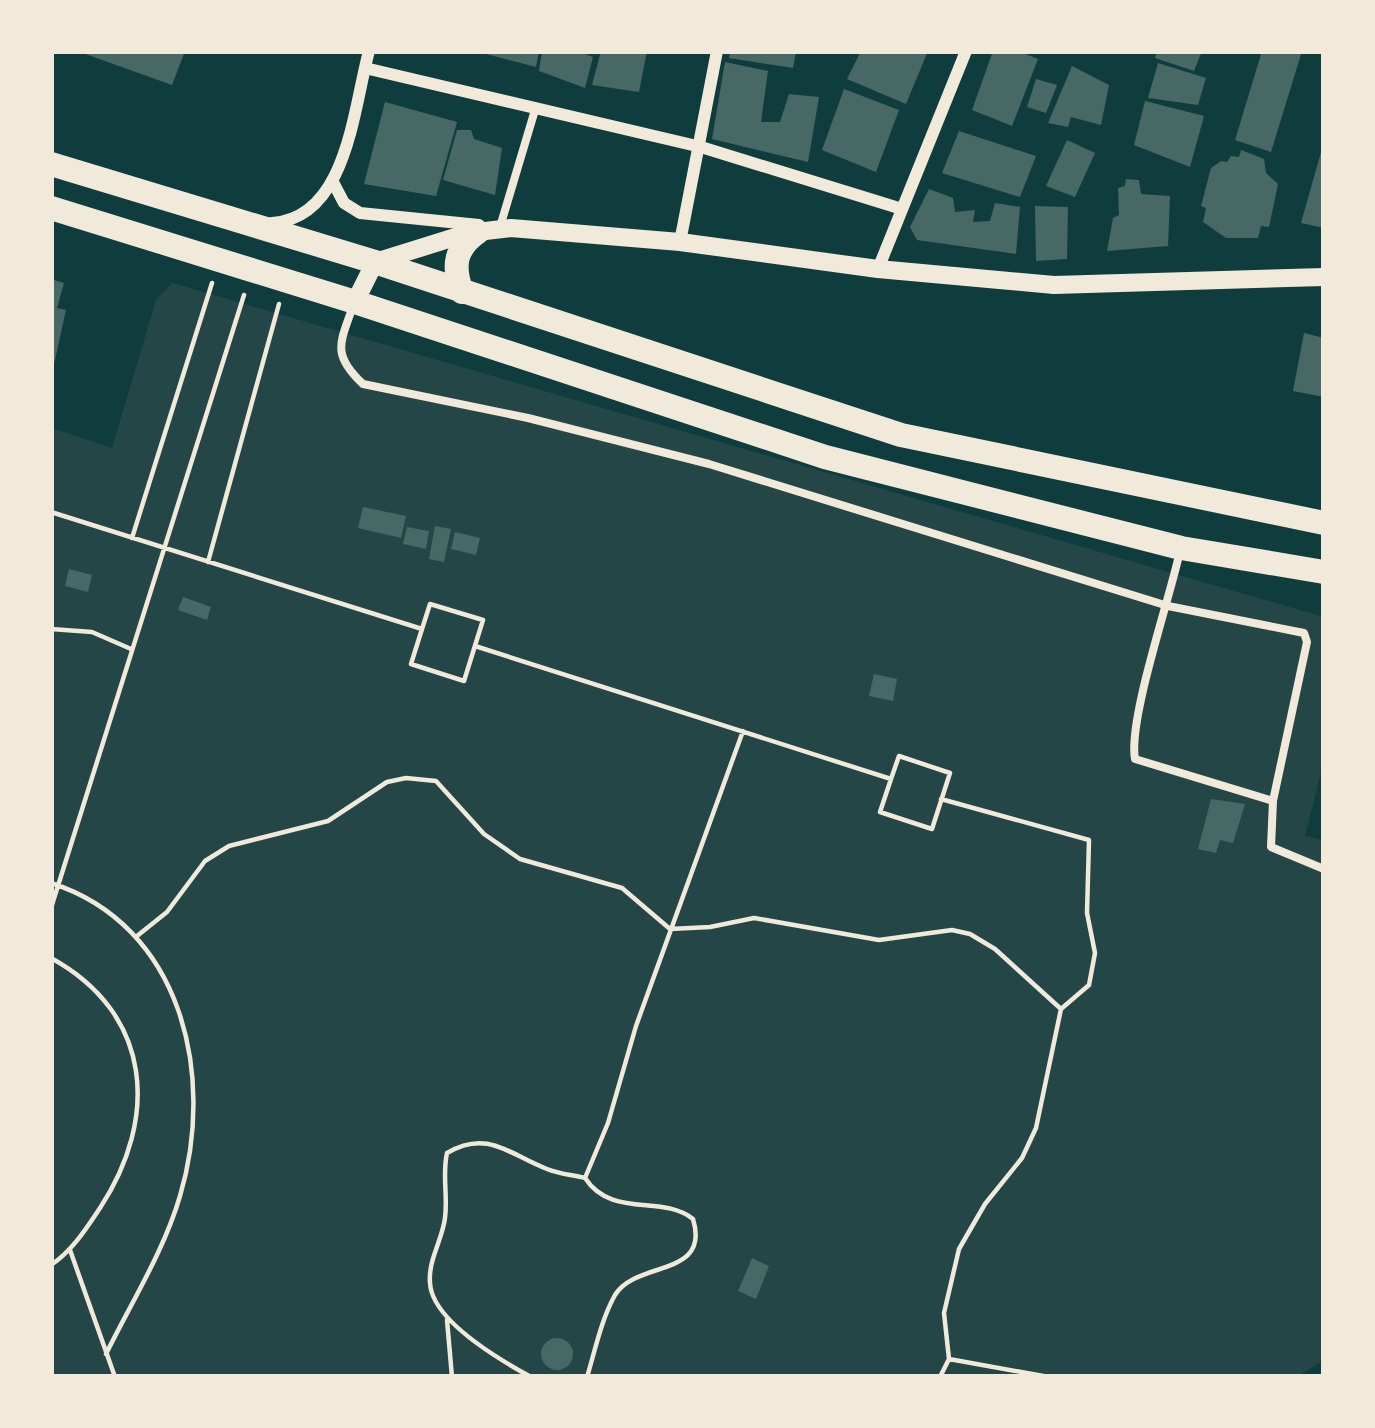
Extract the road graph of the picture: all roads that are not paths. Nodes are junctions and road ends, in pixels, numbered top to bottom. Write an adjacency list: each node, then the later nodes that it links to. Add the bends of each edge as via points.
1 (369, 51): 4 (street)
2 (717, 51): 6 (street)
3 (966, 51): 10 (street)
4 (364, 68): 5 (street); 8 (street)
5 (535, 110): 6 (street); 12 (lane)
6 (701, 147): 10 (street); 13 (street)
7 (51, 164): 11 (main road)
8 (334, 184): 11 (street, via 294,220); 12 (street, via 360,213)
9 (51, 208): 18 (main road)
10 (902, 209): 15 (street)
11 (250, 223): 14 (main road)
12 (496, 229): 13 (street); 14 (street); 17 (main road, via 461,247)
13 (680, 242): 15 (street)
14 (375, 262): 17 (main road); 18 (street)
15 (878, 269): 16 (street, via 1054,285)
16 (1324, 277)
17 (462, 292): 19 (main road, via 901,435)
18 (355, 302): 20 (main road, via 825,457); 22 (lane, via 339,350 344,368 363,384 709,464)
19 (1324, 524)
20 (1181, 548): 21 (main road); 22 (lane)
21 (1324, 572)
22 (1168, 606): 23 (lane, via 1135,760); 23 (lane, via 1304,633)
23 (1273, 801): 24 (lane, via 1271,847)
24 (1324, 869)

